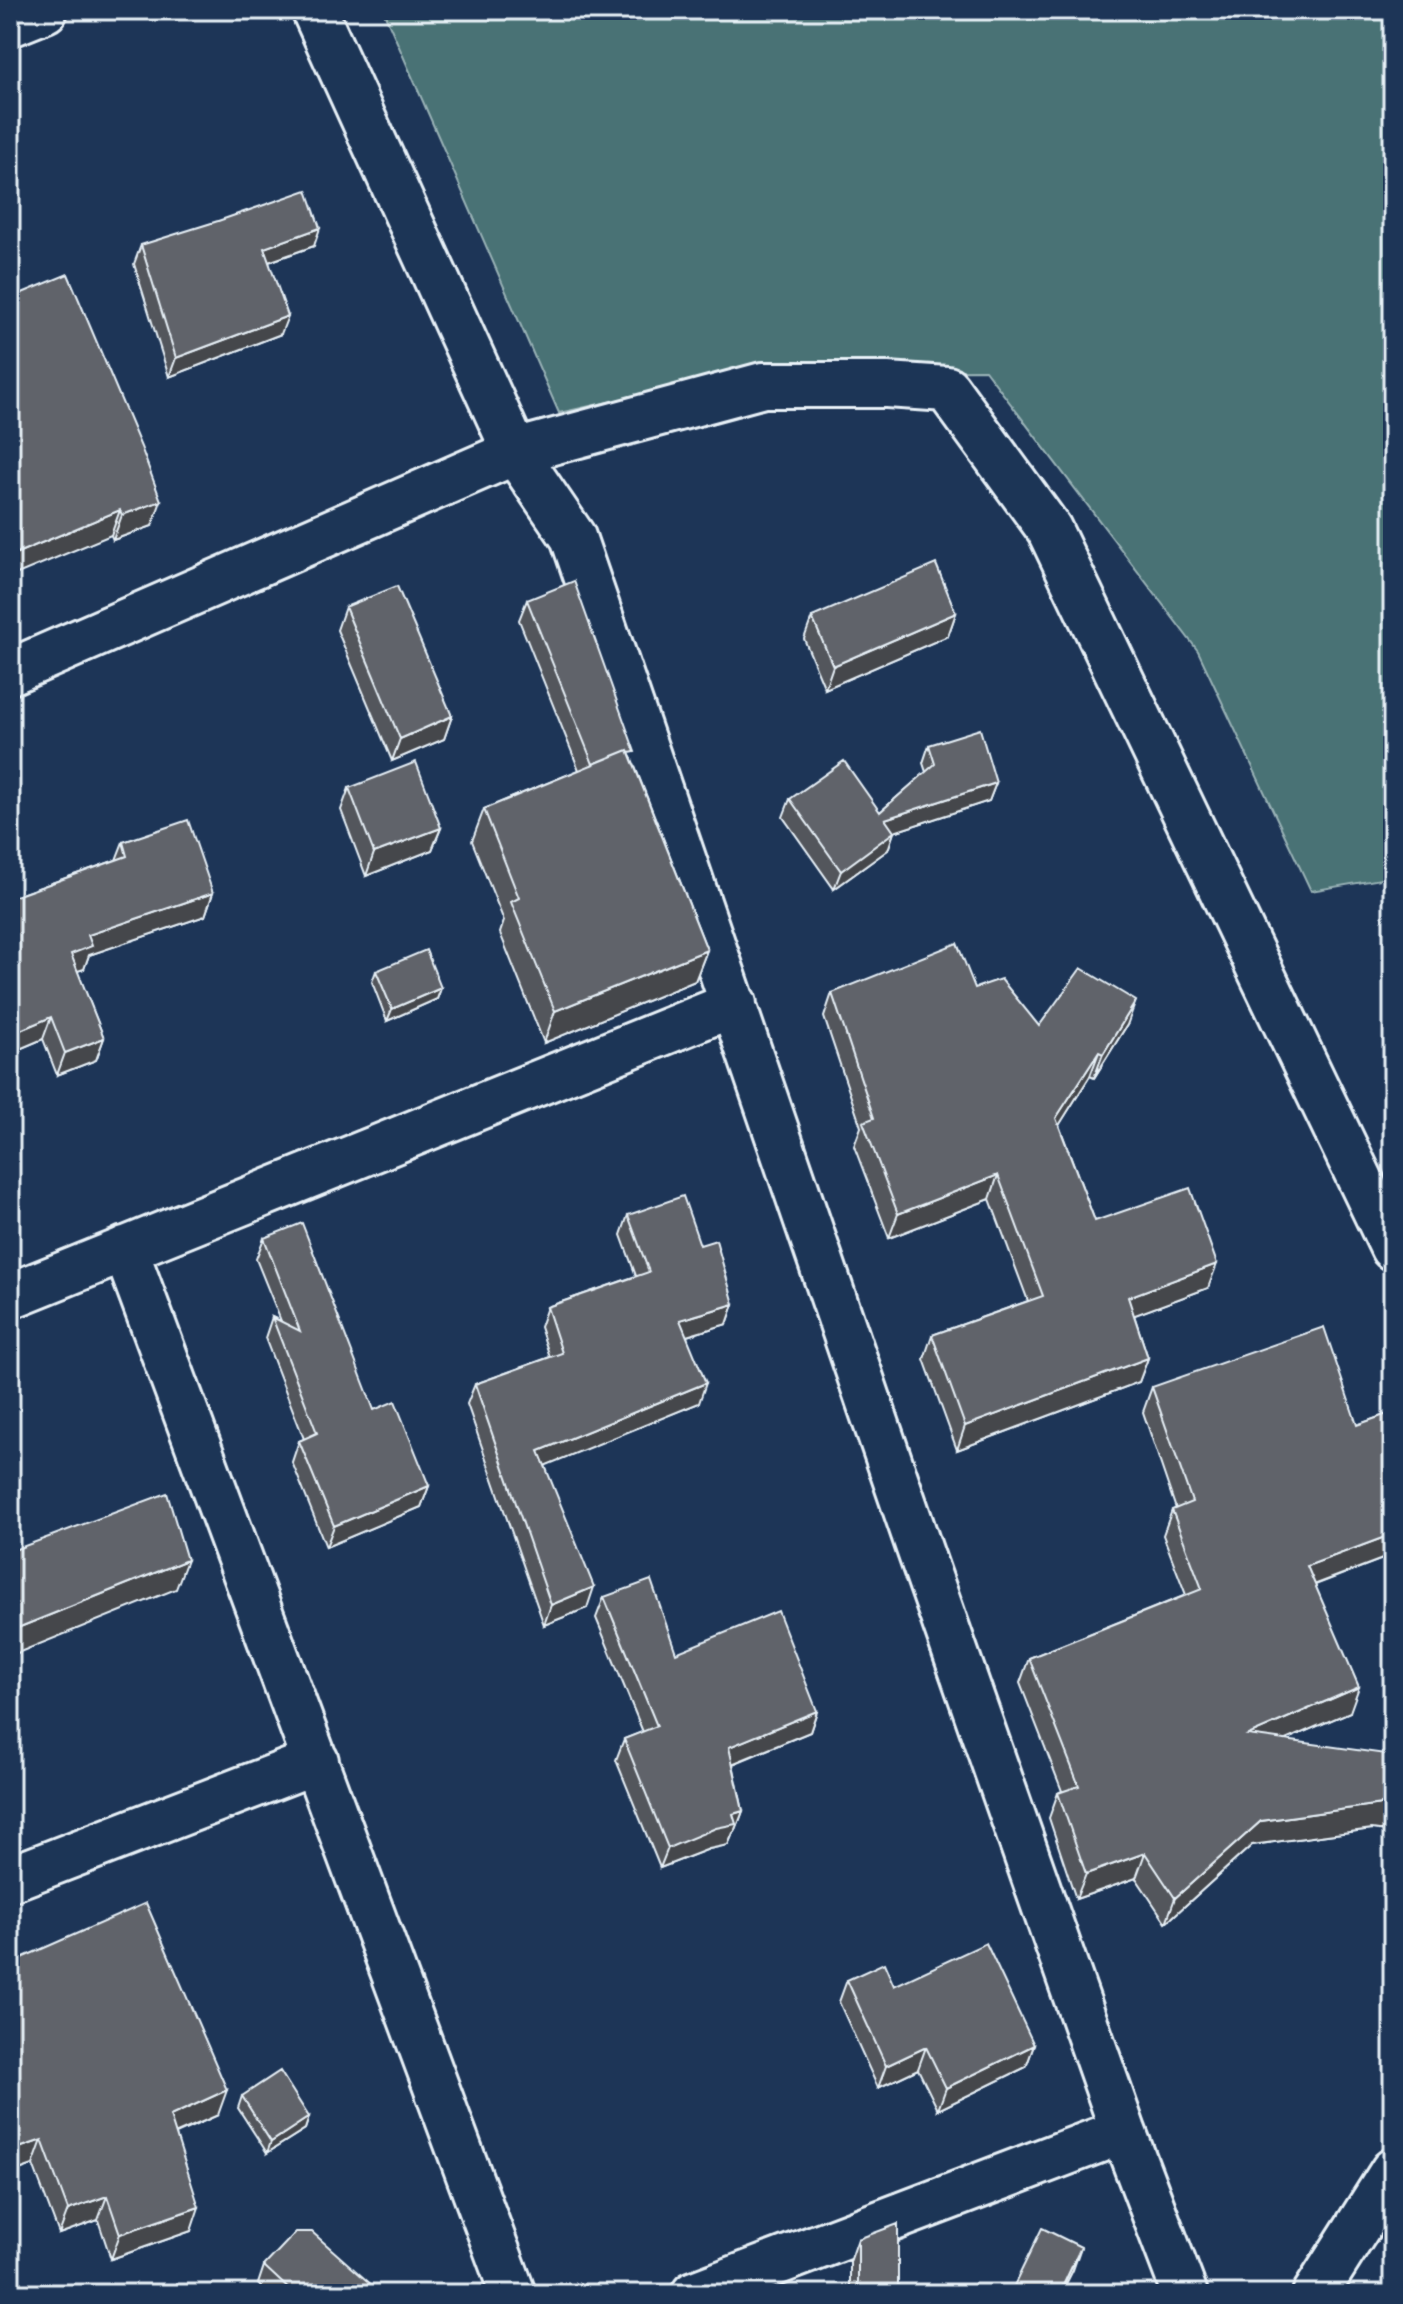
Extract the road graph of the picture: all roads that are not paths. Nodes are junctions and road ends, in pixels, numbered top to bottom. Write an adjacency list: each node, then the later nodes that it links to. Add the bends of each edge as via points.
1 (45, 10): 3 (street)
2 (314, 10): 4 (street)
3 (10, 24)
4 (515, 452): 5 (street); 6 (street, via 573,537); 7 (street, via 763,385 947,389 1049,529)
5 (10, 672)
6 (734, 1004): 8 (street); 12 (street)
7 (1393, 1248)
8 (125, 1249): 9 (street); 10 (street)
9 (10, 1296)
10 (316, 1761): 11 (street); 14 (street)
11 (10, 1879)
12 (1123, 2131): 15 (street); 16 (street)
13 (1393, 2171): 17 (street)
14 (513, 2294)
15 (694, 2294)
16 (1185, 2294)
17 (1315, 2294)

